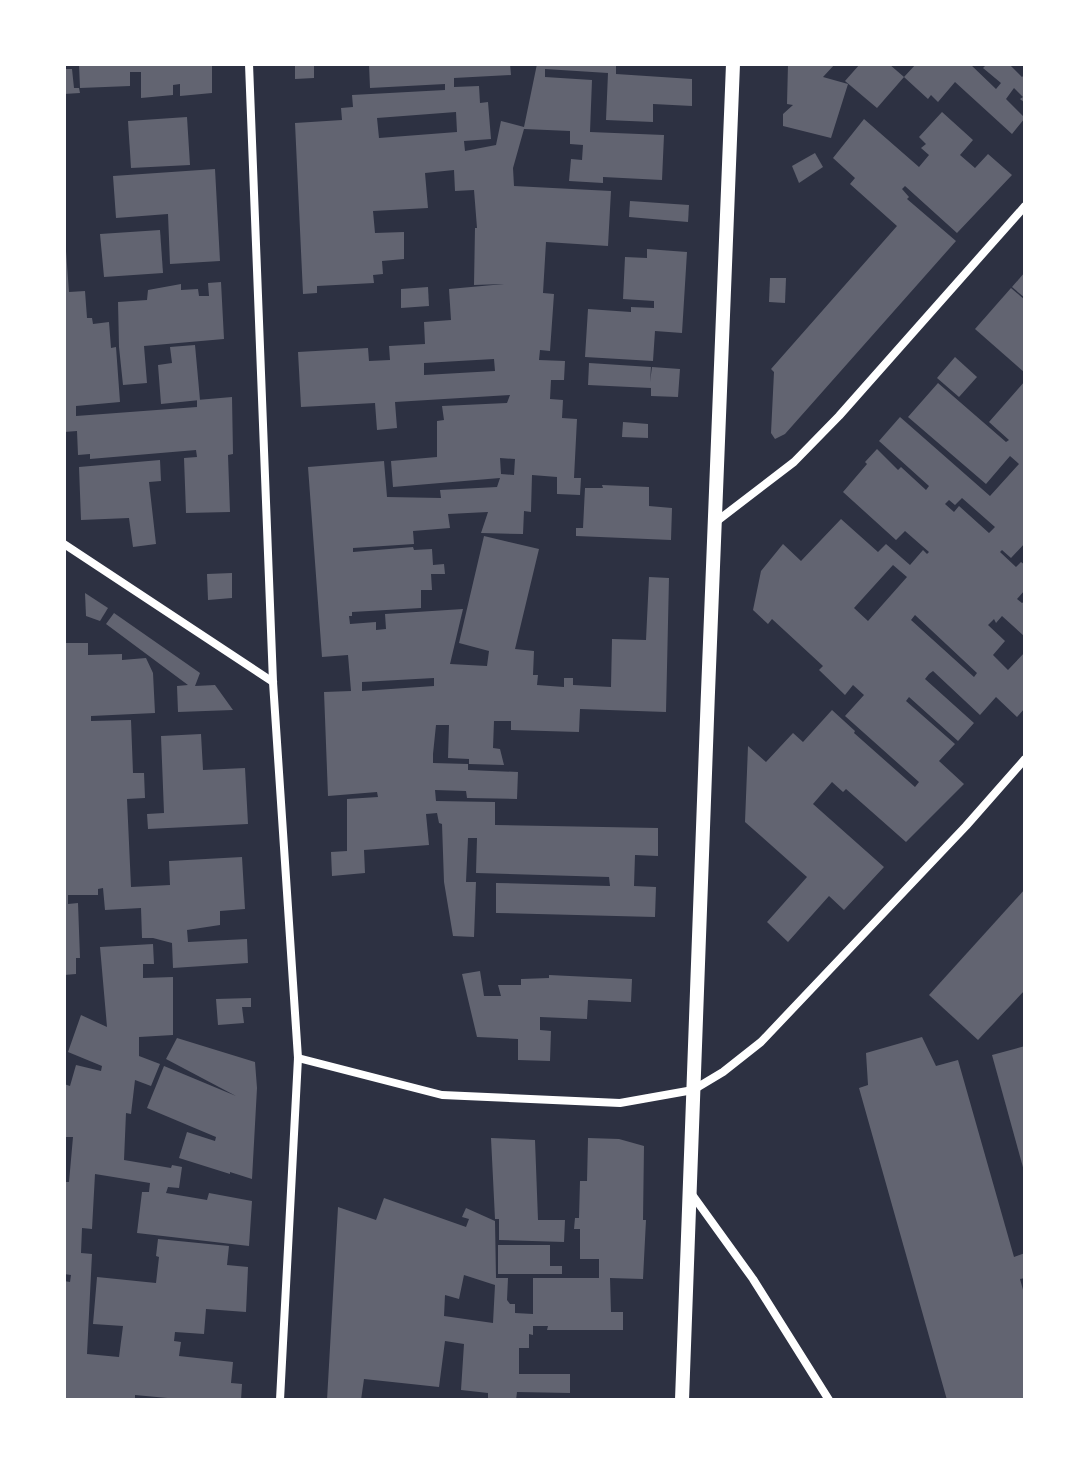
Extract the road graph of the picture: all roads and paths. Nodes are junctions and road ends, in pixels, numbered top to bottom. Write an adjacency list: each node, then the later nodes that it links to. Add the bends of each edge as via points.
1 (249, 64): 6 (street)
2 (733, 64): 4 (street)
3 (1025, 206): 4 (street, via 839,416 794,462)
4 (717, 521): 9 (street)
5 (64, 544): 6 (street)
6 (273, 682): 8 (street)
7 (1025, 759): 9 (street, via 761,1042)
8 (298, 1058): 9 (street, via 442,1095 620,1103); 11 (street)
9 (693, 1090): 10 (street)
10 (688, 1189): 12 (street); 13 (street, via 753,1279)
11 (280, 1400)
12 (682, 1400)
13 (829, 1400)

